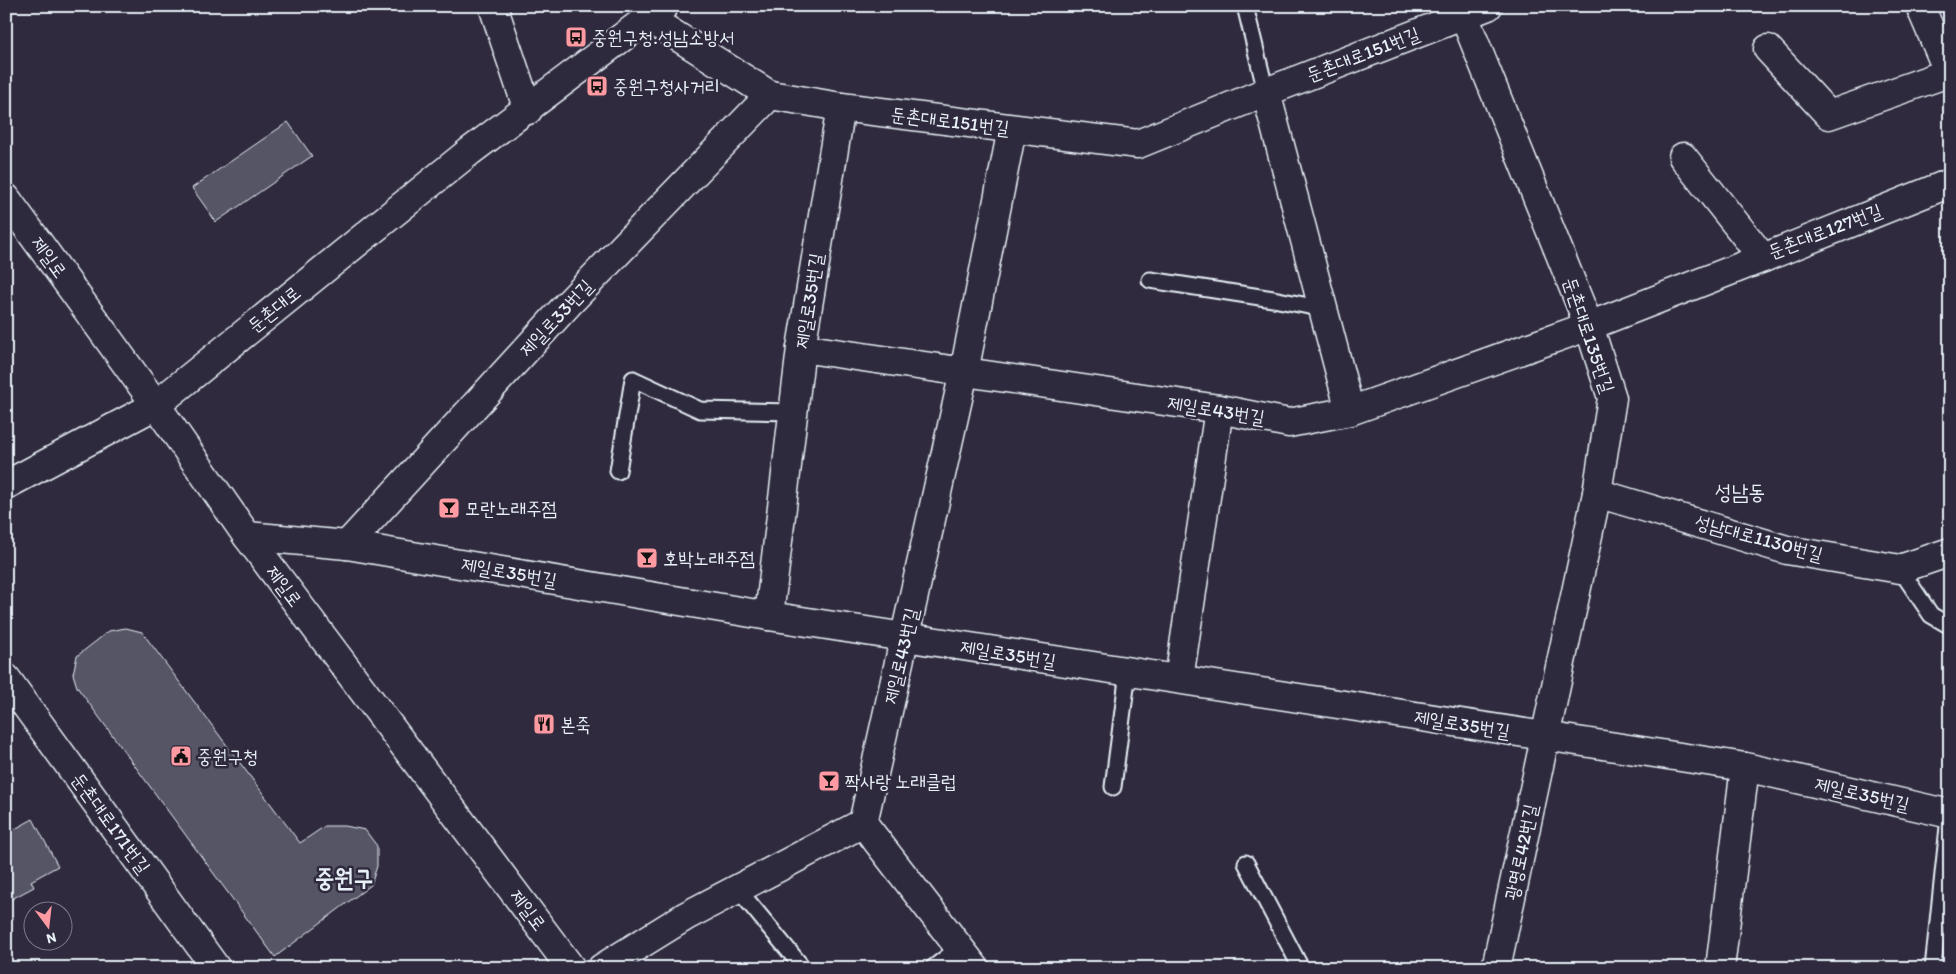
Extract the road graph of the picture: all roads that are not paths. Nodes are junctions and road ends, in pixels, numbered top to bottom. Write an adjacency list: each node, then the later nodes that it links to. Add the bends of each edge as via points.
1 (493, 6): 12 (street)
2 (1245, 6): 9 (lane)
3 (1920, 6): 6 (street)
4 (1471, 9): 9 (street, 둔촌대로151번길); 20 (street, 둔촌대로135번길)
5 (656, 12): 10 (street, 둔촌대로151번길); 12 (street, 둔촌대로)
6 (1941, 34): 8 (street)
7 (1768, 48): 8 (street, via 1829,114)
8 (1949, 74)
9 (1266, 92): 13 (street, 둔촌대로151번길, via 1138,144); 19 (street)
10 (770, 95): 11 (street, 둔촌대로151번길); 31 (street, 제일로33번길, via 569,303)
11 (841, 106): 13 (street, 둔촌대로151번길); 21 (street, 제일로35번길)
12 (528, 110): 23 (street, 둔촌대로, via 469,152)
13 (1012, 129): 22 (street, 제일로43번길)
14 (1683, 157): 17 (street, 둔촌대로127번길)
15 (1950, 183): 17 (street, 둔촌대로127번길)
16 (6, 198): 23 (street, 제일로)
17 (1762, 258): 20 (street, 제일로43번길)
18 (1150, 280): 19 (lane)
19 (1324, 309): 25 (street)
20 (1589, 326): 25 (street, 제일로43번길); 29 (street, 둔촌대로135번길, via 1612,398)
21 (801, 348): 22 (street); 26 (street, 제일로35번길)
22 (964, 372): 24 (street, 제일로43번길); 36 (street, 제일로43번길)
23 (156, 405): 28 (street, 둔촌대로); 30 (street, 제일로)
24 (1219, 410): 25 (street, 제일로43번길, via 1289,423); 39 (street)
25 (1350, 411)
26 (794, 412): 27 (lane, via 700,410 633,379); 34 (street, 제일로35번길)
27 (618, 471)
28 (6, 485)
29 (1598, 493): 33 (street, 성남대로1130번길, via 1787,550); 40 (street, 둔촌대로135번길)
30 (247, 536): 31 (street, 제일로35번길); 49 (street, 제일로)
31 (347, 545): 34 (street, 제일로35번길)
32 (1950, 552): 33 (street, 성남대로1130번길)
33 (1900, 569): 35 (lane, via 1931,615)
34 (769, 616): 36 (street, 제일로35번길)
35 (1950, 626)
36 (905, 638): 37 (street, 제일로35번길); 44 (street, 제일로43번길)
37 (1128, 672): 39 (street, 제일로35번길); 42 (lane)
38 (6, 678): 48 (street, 둔촌대로171번길)
39 (1179, 679): 40 (street, 제일로35번길)
40 (1546, 737): 41 (street, 제일로35번길); 54 (street, 광명로42번길)
41 (1745, 767): 43 (street, 제일로35번길); 55 (street)
42 (1113, 787)
43 (1949, 812): 56 (lane, 제일로35번길)
44 (863, 823): 46 (street); 47 (street)
45 (1246, 863): 53 (lane)
46 (738, 888): 50 (street); 51 (lane)
47 (968, 957): 52 (lane)
48 (216, 968)
49 (572, 968)
50 (602, 968)
51 (803, 968)
52 (933, 968)
53 (1301, 968)
54 (1496, 968)
55 (1720, 968)
56 (1933, 968)

